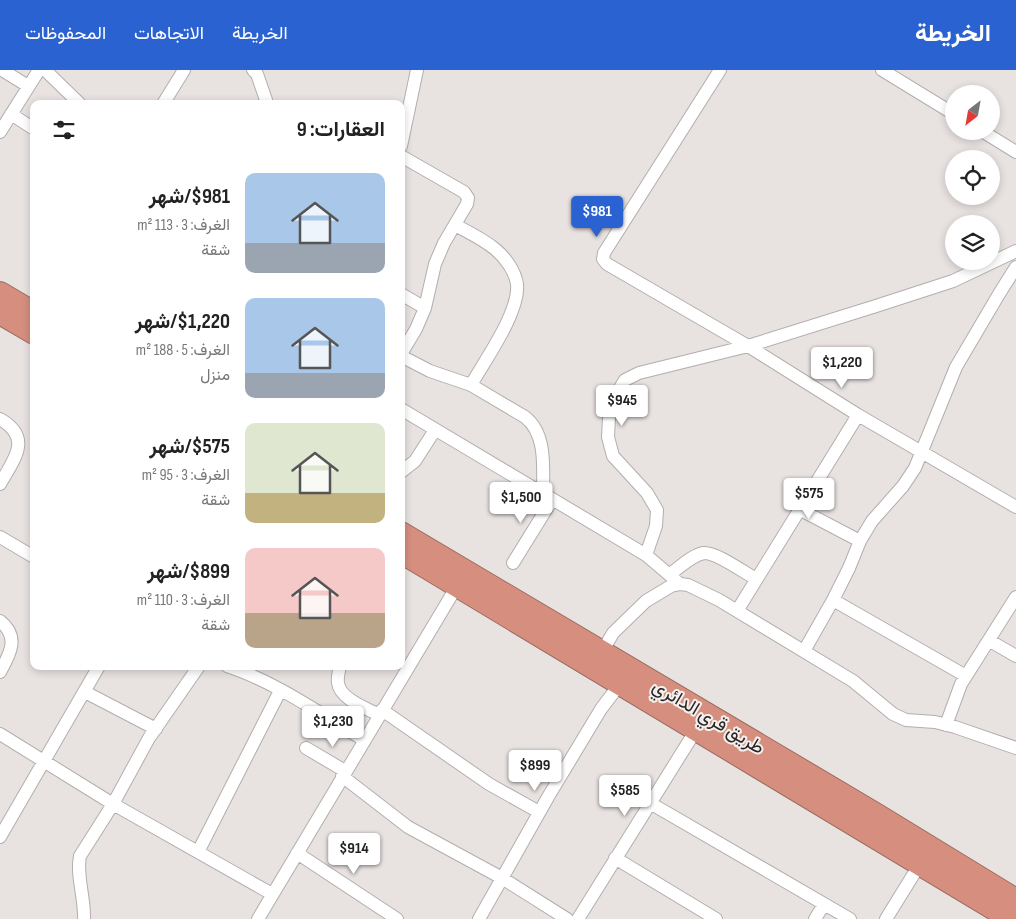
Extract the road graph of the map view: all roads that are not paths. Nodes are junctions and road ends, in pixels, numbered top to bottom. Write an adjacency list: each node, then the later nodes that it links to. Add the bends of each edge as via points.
1 (2, 70): 9 (street)
2 (39, 70): 9 (street)
3 (45, 70): 10 (street)
4 (184, 70): 11 (street)
5 (253, 70): 12 (street)
6 (417, 70): 16 (street)
7 (720, 70): 29 (street, via 602,259)
8 (886, 71): 13 (street)
9 (28, 86): 14 (street)
10 (76, 100)
11 (165, 100)
12 (266, 100)
13 (945, 108)
14 (11, 114): 15 (street); 17 (street)
15 (30, 126)
16 (405, 127)
17 (0, 132)
18 (997, 140): 19 (street)
19 (1016, 152)
20 (405, 158): 21 (street, via 464,192 467,204)
21 (455, 224): 25 (street, via 435,264); 32 (street, via 496,249 512,268 517,284 515,304 507,324)
22 (1016, 251): 29 (street, via 953,281)
23 (1016, 267): 37 (street, via 956,367)
24 (405, 296): 25 (street)
25 (425, 308): 30 (street)
26 (4, 310): 27 (highway); 28 (highway)
27 (30, 313)
28 (30, 330)
29 (748, 346): 34 (street); 48 (street, via 639,372 625,380 614,398 608,438 613,456 647,493 657,510 656,526)
30 (405, 348)
31 (405, 357): 32 (street, via 430,371)
32 (471, 385): 40 (street, via 534,423 540,442)
33 (405, 411): 36 (street)
34 (858, 415): 37 (street); 42 (street)
35 (0, 419): 39 (street, via 15,431 19,448)
36 (435, 430): 38 (street, via 415,461); 40 (street)
37 (923, 453): 41 (street); 45 (street, via 903,486)
38 (405, 469)
39 (0, 484)
40 (547, 497): 48 (street); 49 (street)
41 (1016, 507)
42 (799, 509): 45 (street); 51 (street)
43 (405, 535): 60 (highway, طريق قري الدائري)
44 (0, 537): 47 (street)
45 (860, 540): 55 (street)
46 (405, 554): 53 (highway, طريق قري الدائري)
47 (30, 555)
48 (646, 555): 50 (street)
49 (514, 563)
50 (670, 574): 51 (street, via 695,556 705,553); 52 (street)
51 (756, 579): 56 (street)
52 (680, 584): 56 (street, via 698,589); 60 (street, via 646,602 613,633)
53 (457, 586): 68 (highway, طريق قري الدائري); 71 (street)
54 (1016, 597): 58 (street)
55 (833, 600): 59 (street); 67 (street)
56 (737, 610): 59 (street)
57 (0, 622): 66 (street, via 10,631 12,644)
58 (990, 641): 61 (street); 67 (street)
59 (804, 651): 72 (street, via 853,681 893,714 906,720)
60 (602, 652): 84 (highway, طريق قري الدائري)
61 (1016, 656)
62 (98, 670): 70 (street)
63 (195, 670): 73 (street)
64 (239, 670): 69 (street)
65 (339, 670): 71 (street, via 337,682 341,690 350,698)
66 (0, 672)
67 (966, 676): 72 (street, via 960,684)
68 (620, 684): 74 (highway, طريق قري الدائري); 83 (street, via 601,709)
69 (280, 691): 76 (street); 86 (street)
70 (85, 692): 73 (street); 79 (street)
71 (380, 712): 76 (street); 83 (street, via 489,784)
72 (946, 725): 78 (street)
73 (156, 729): 82 (street)
74 (696, 730): 81 (street); 84 (highway, طريق قري الدائري)
75 (0, 734): 79 (street)
76 (364, 740): 80 (street)
77 (306, 748): 80 (street)
78 (1016, 748)
79 (45, 761): 82 (street); 85 (street)
80 (344, 774): 87 (street); 90 (street, via 408,828)
81 (650, 803): 88 (street); 93 (street)
82 (113, 804): 86 (street); 94 (street, via 80,856 78,865)
83 (539, 812): 90 (street)
84 (872, 824): 89 (highway, طريق قري الدائري); 92 (highway, طريق قري الدائري)
85 (0, 837)
86 (198, 852): 91 (street)
87 (297, 853): 91 (street); 96 (street)
88 (615, 858): 99 (street); 100 (street)
89 (920, 864): 103 (street); 104 (highway, طريق قري الدائري)
90 (502, 878): 97 (street); 98 (street)
91 (272, 894): 95 (street)
92 (1016, 900)
93 (824, 904): 101 (street); 102 (street)
94 (84, 919)
95 (258, 919)
96 (397, 919)
97 (479, 919)
98 (567, 919)
99 (578, 919)
100 (716, 919)
101 (815, 919)
102 (850, 919)
103 (886, 919)
104 (1011, 919)

